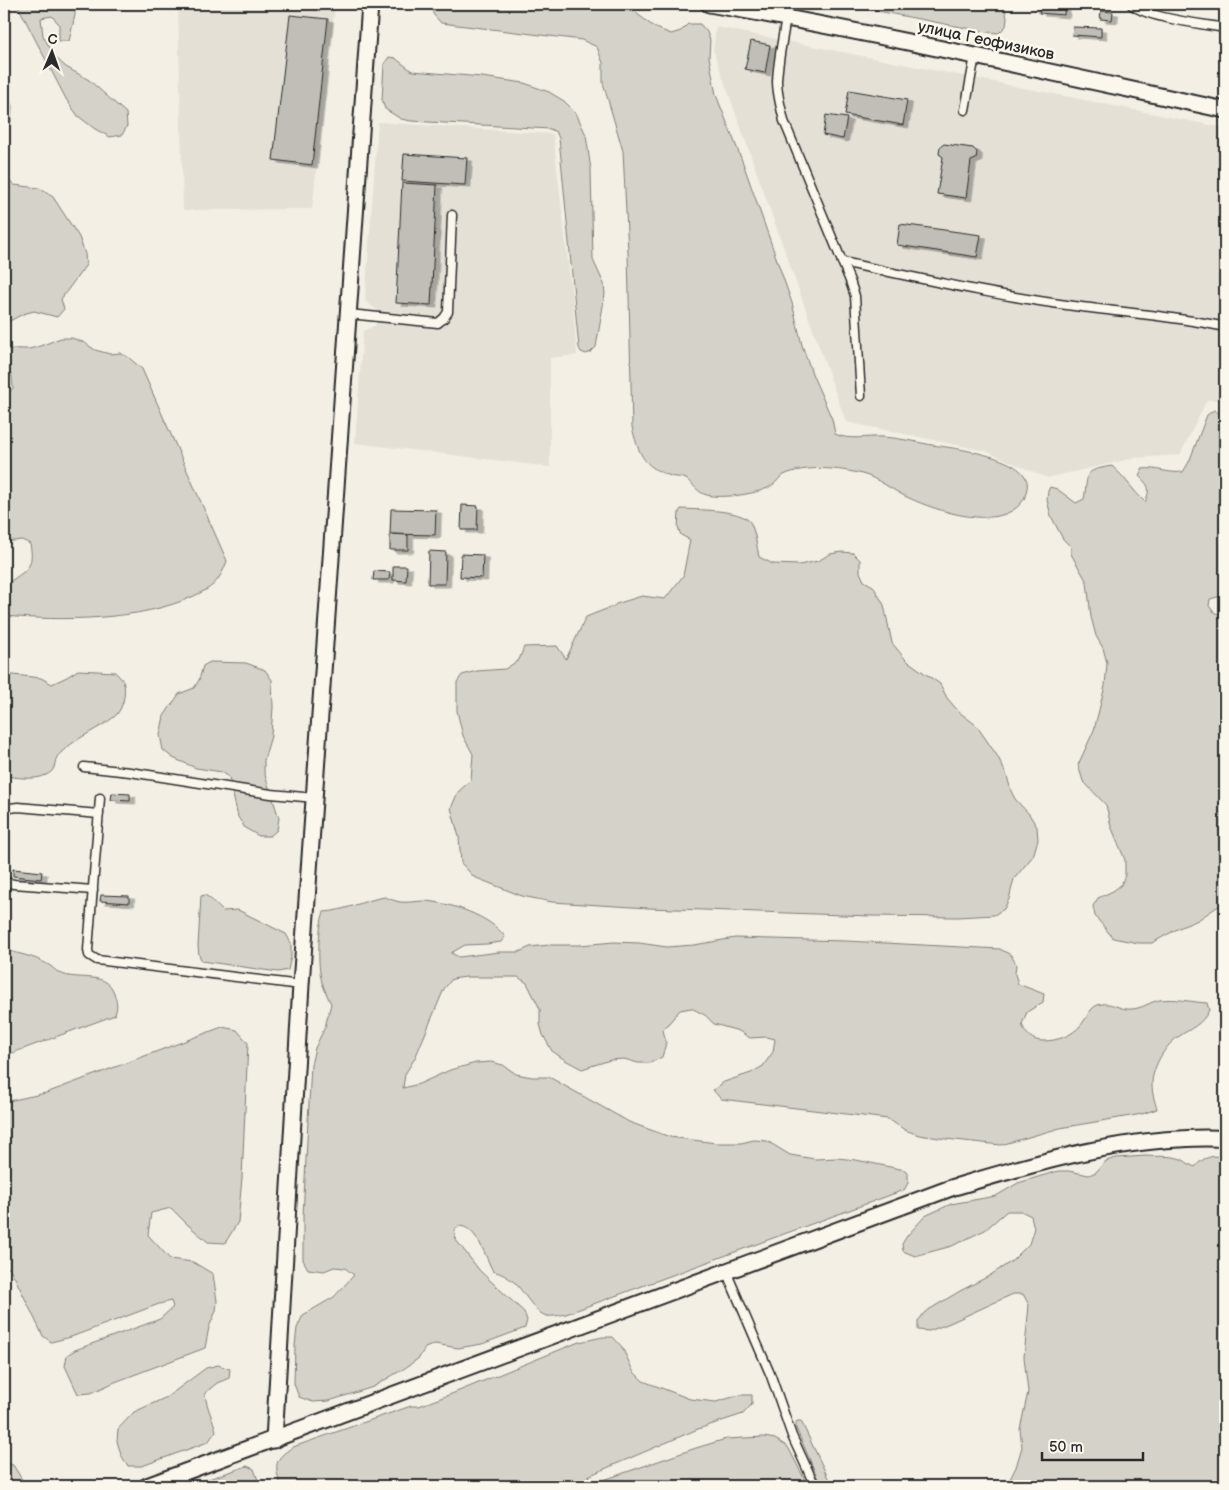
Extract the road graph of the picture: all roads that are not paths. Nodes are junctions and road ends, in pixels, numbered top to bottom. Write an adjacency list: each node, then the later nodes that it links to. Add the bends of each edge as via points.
1 (370, 4): 11 (street)
2 (709, 4): 4 (street, улица Геофизиков)
3 (1131, 4): 5 (lane, via 1151,14)
4 (786, 17): 6 (street, улица Геофизиков); 10 (lane, via 777,82 779,100 784,120)
5 (1225, 28)
6 (975, 56): 7 (lane); 8 (street, улица Геофизиков)
7 (965, 110)
8 (1225, 110)
9 (452, 215): 11 (lane, via 448,312 444,318 438,323)
10 (842, 262): 12 (lane, via 1027,299 1171,316); 13 (lane, via 855,296)
11 (349, 314): 16 (street)
12 (1225, 327)
13 (861, 396)
14 (84, 767): 16 (lane)
15 (100, 798): 18 (lane)
16 (315, 798): 21 (street)
17 (4, 813): 18 (lane, via 18,807)
18 (99, 814): 20 (lane)
19 (4, 882): 20 (lane)
20 (93, 890): 21 (lane, via 88,950 89,955 97,960)
21 (302, 985): 24 (street)
22 (1225, 1139): 23 (street, via 1151,1141 1037,1162 951,1188)
23 (726, 1271): 24 (street); 26 (lane)
24 (274, 1440): 25 (street)
25 (147, 1486)
26 (815, 1486)

